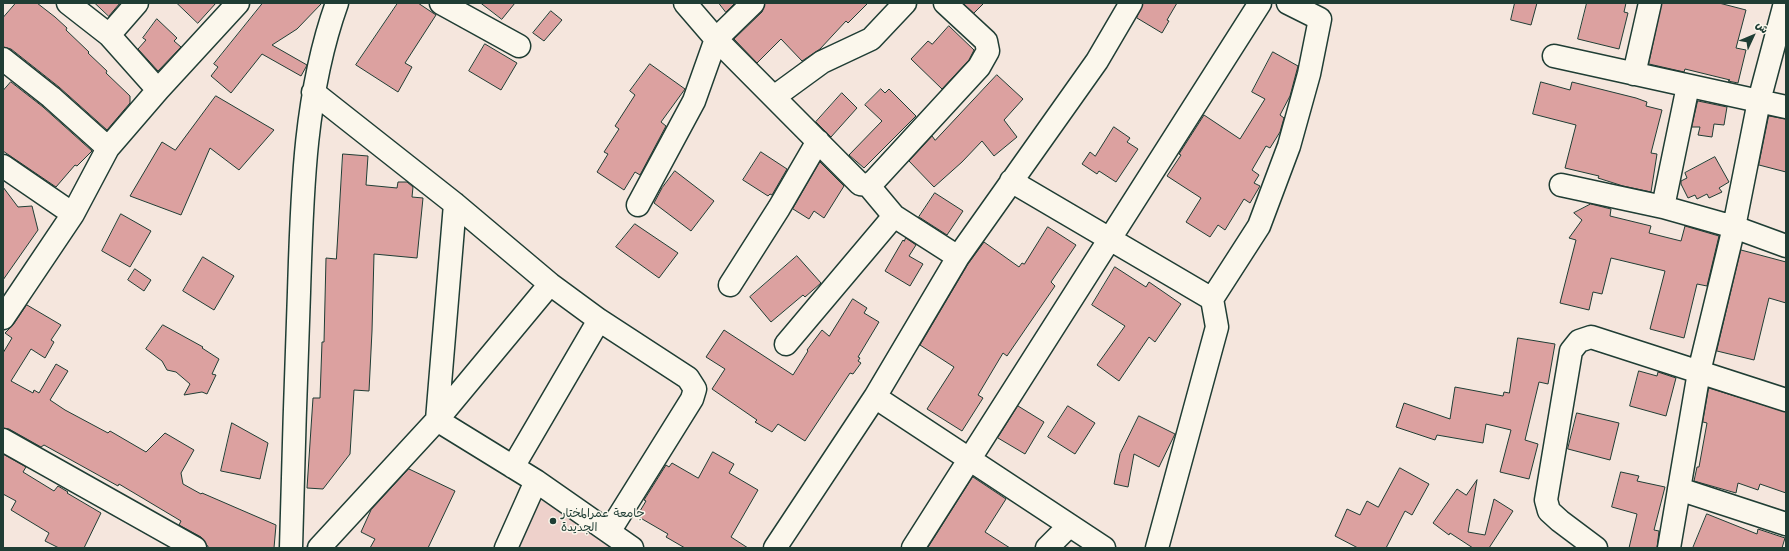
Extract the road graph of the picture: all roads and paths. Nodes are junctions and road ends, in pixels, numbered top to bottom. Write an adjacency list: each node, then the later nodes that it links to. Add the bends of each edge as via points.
1 (68, 3): 15 (street)
2 (137, 3): 15 (street)
3 (238, 3): 22 (street)
4 (338, 3): 23 (street)
5 (441, 3): 17 (street)
6 (685, 3): 16 (street)
7 (753, 3): 16 (street)
8 (905, 3): 24 (street, via 871,39 822,62)
9 (945, 3): 31 (street, via 986,41 988,51 979,67)
10 (1131, 3): 30 (street, via 1097,61)
11 (1260, 3): 39 (street)
12 (1288, 3): 44 (street, via 1320,19 1309,74 1289,146 1259,226)
13 (1650, 3): 20 (street)
14 (1785, 3): 25 (street)
15 (108, 35): 22 (street)
16 (716, 38): 24 (street); 34 (street, via 694,101)
17 (519, 46)
18 (1554, 56): 20 (street)
19 (3, 59): 28 (street, via 51,97)
20 (1634, 74): 21 (street)
21 (1688, 86): 25 (street); 35 (street)
22 (158, 90): 28 (street)
23 (313, 92): 33 (street); 61 (street, via 306,155 300,265)
24 (774, 97): 27 (street)
25 (1759, 101): 26 (street); 38 (street)
26 (1786, 107)
27 (818, 141): 31 (street, via 860,184); 43 (street)
28 (108, 148): 36 (street)
29 (3, 166): 36 (street)
30 (1011, 181): 39 (street); 41 (street)
31 (868, 185): 37 (street)
32 (1561, 185): 35 (street)
33 (456, 204): 42 (street); 51 (street)
34 (638, 204)
35 (1663, 207): 38 (street)
36 (73, 214): 45 (street)
37 (894, 216): 41 (street); 47 (street)
38 (1734, 227): 40 (street); 48 (street)
39 (1110, 239): 44 (street); 53 (street)
40 (1786, 246)
41 (958, 257): 49 (street)
42 (550, 284): 46 (street); 51 (street)
43 (730, 285)
44 (1212, 299): 69 (street, via 1217,327)
45 (4, 313)
46 (599, 320): 54 (street); 59 (street, via 688,378 696,389)
47 (786, 344)
48 (1698, 372): 50 (street); 56 (street); 70 (street, via 1591,337 1579,341 1571,350 1546,500 1549,511)
49 (875, 397): 53 (street); 65 (street)
50 (1786, 400)
51 (437, 420): 54 (street); 62 (street)
52 (3, 440): 60 (street)
53 (969, 460): 58 (street); 66 (street)
54 (513, 467): 55 (street)
55 (536, 482): 59 (street); 63 (street)
56 (1679, 489): 57 (street); 71 (street)
57 (1786, 524)
58 (1069, 526): 67 (street); 68 (street)
59 (609, 532): 64 (street)
60 (195, 548)
61 (291, 548)
62 (319, 548)
63 (506, 548)
64 (632, 548)
65 (774, 548)
66 (913, 548)
67 (1047, 548)
68 (1104, 548)
69 (1157, 548)
70 (1596, 548)
71 (1669, 548)

